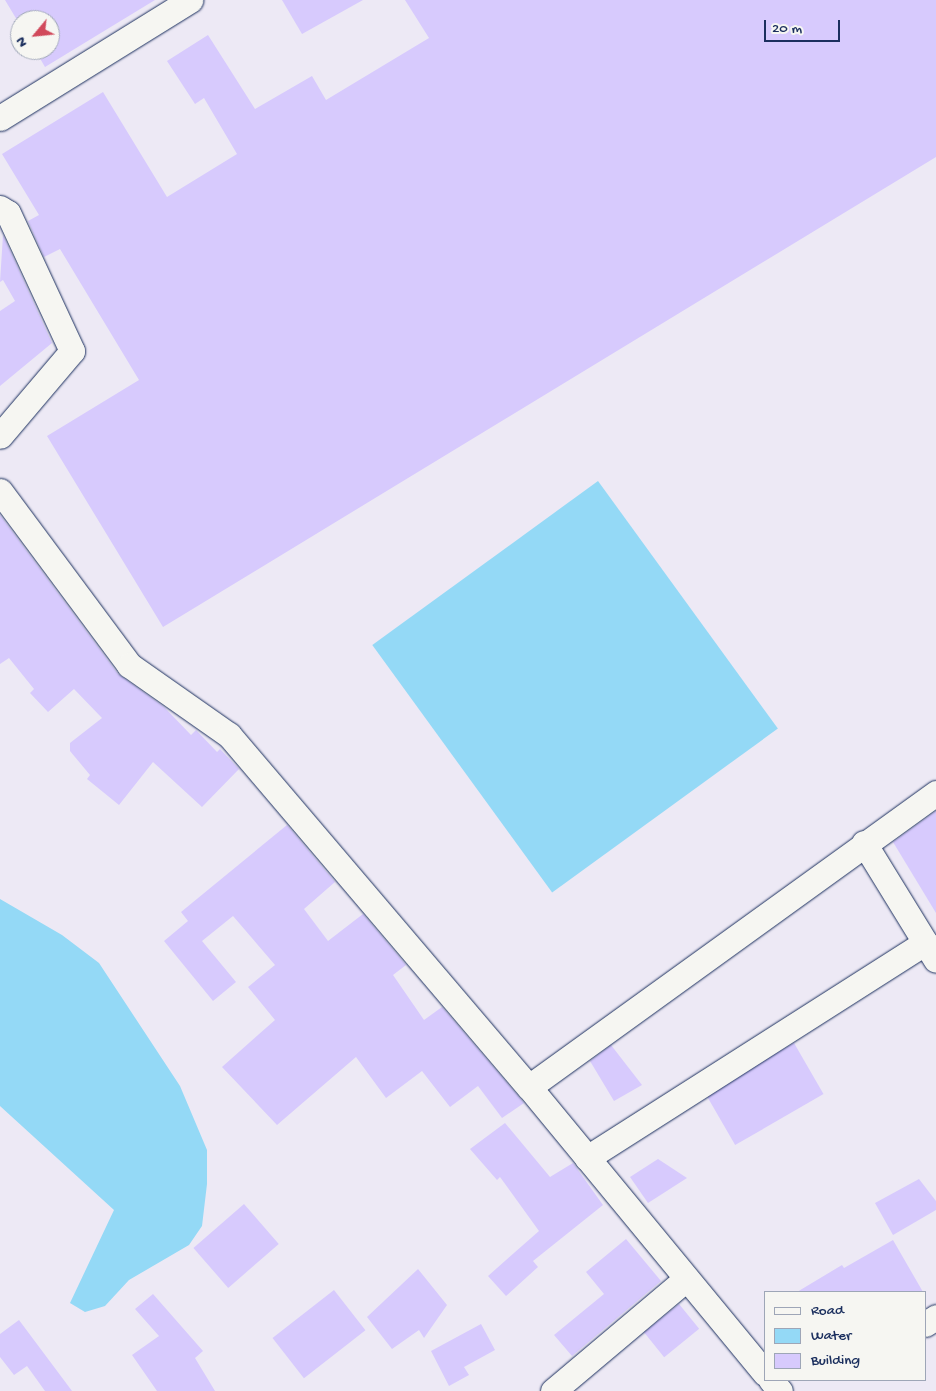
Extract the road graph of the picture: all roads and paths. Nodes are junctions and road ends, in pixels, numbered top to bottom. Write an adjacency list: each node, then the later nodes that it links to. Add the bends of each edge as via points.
1 (190, 0): 2 (street)
2 (0, 118)
3 (0, 208): 4 (street, via 8,212 72,351)
4 (0, 436)
5 (0, 491): 9 (street, via 129,665 229,735)
6 (936, 793): 7 (street)
7 (864, 842): 8 (street); 9 (street)
8 (931, 951): 10 (street)
9 (530, 1087): 10 (street)
10 (587, 1158): 11 (street)
11 (686, 1279): 12 (street); 14 (street)
12 (764, 1372)
13 (772, 1381): 15 (street)
14 (553, 1391)
15 (780, 1391)

